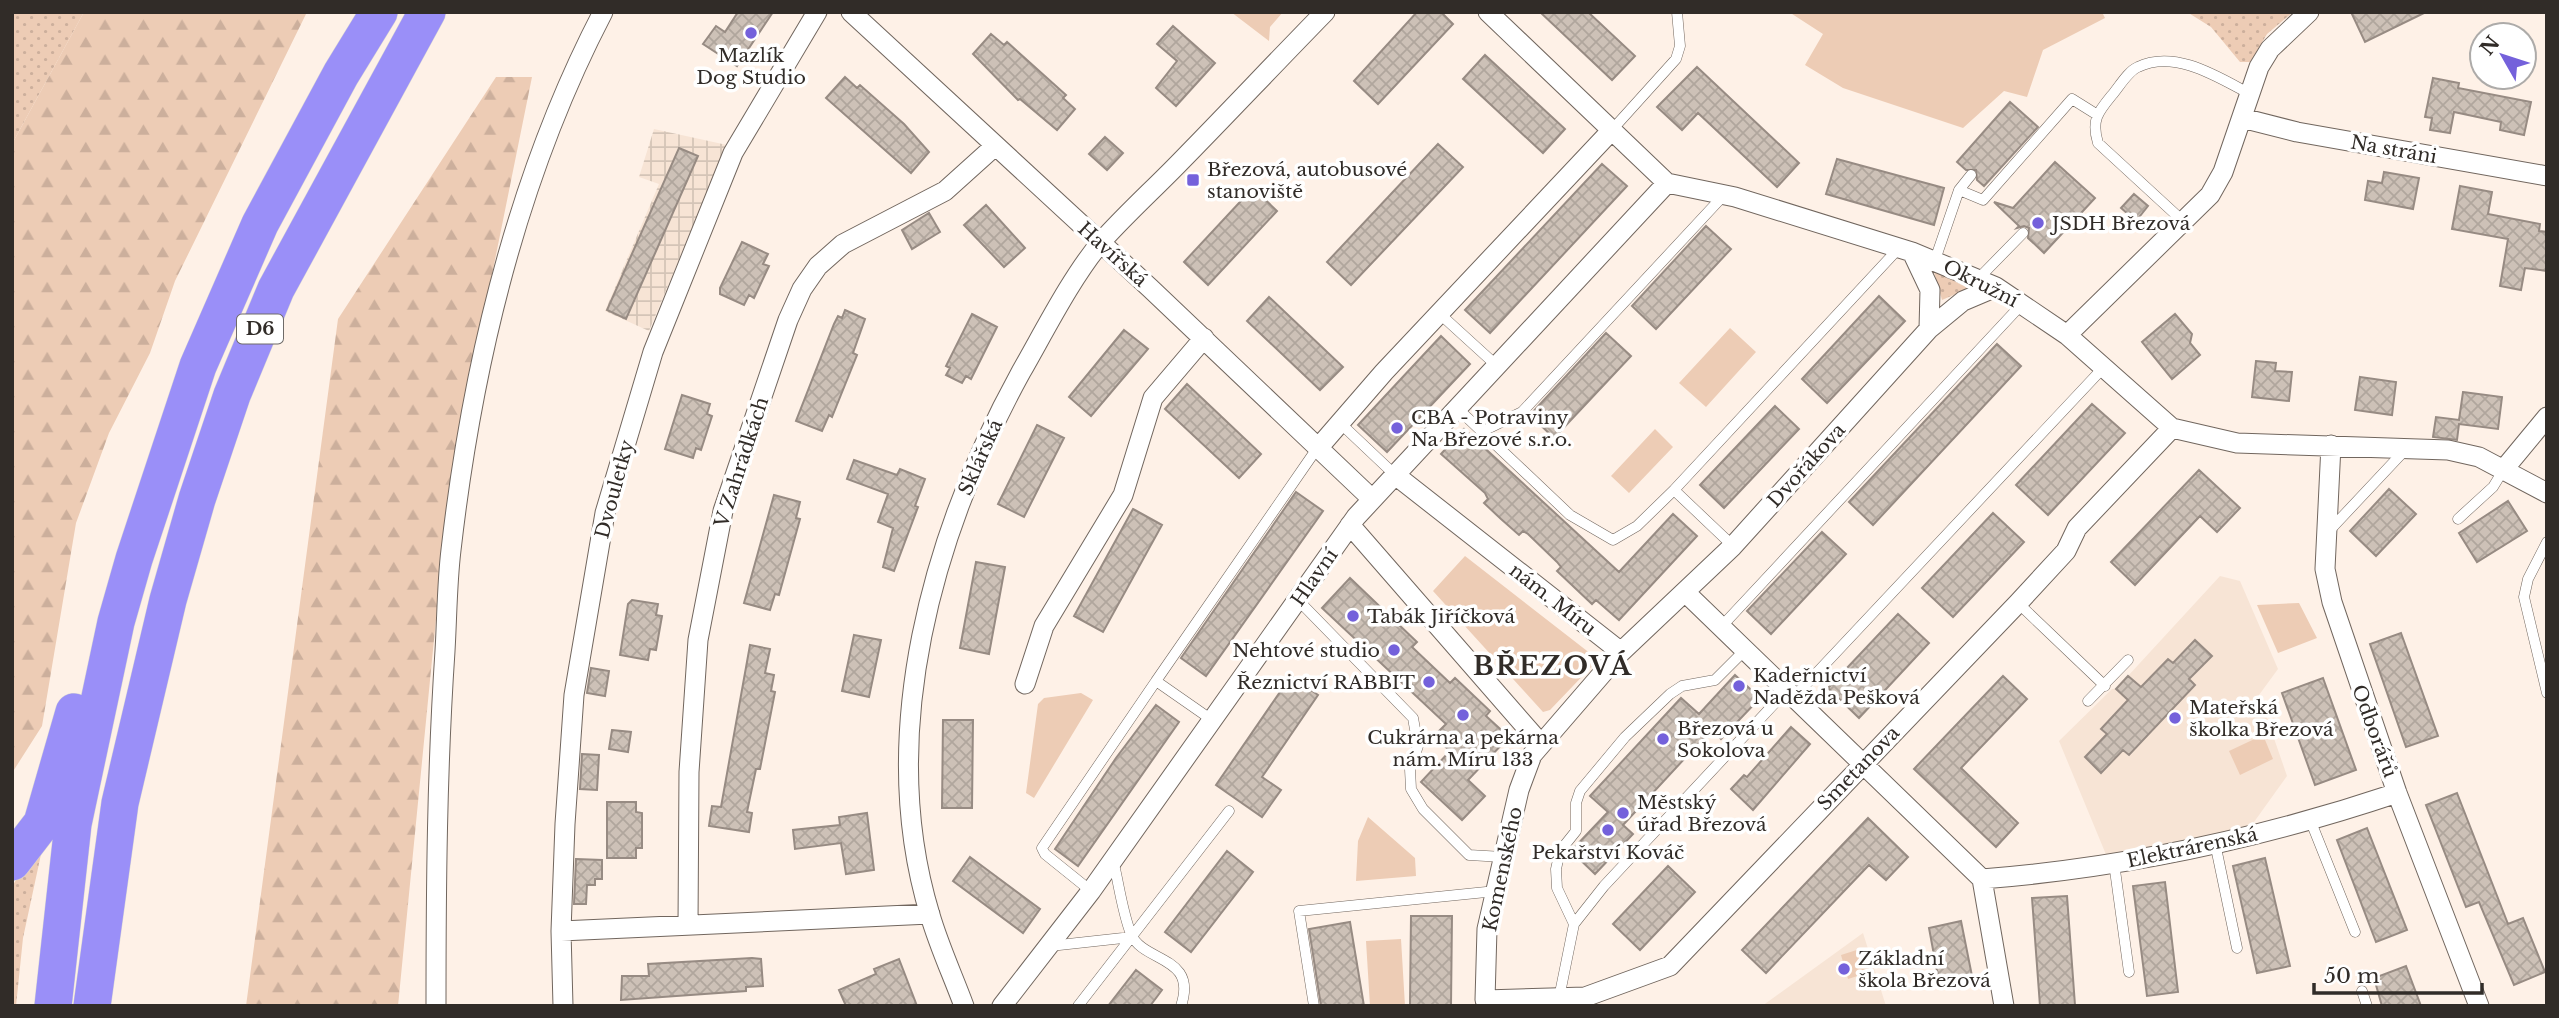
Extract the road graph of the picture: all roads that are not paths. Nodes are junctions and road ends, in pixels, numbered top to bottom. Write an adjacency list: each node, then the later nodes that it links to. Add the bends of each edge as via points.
1 (379, 12): 51 (highway, D6, via 260,224 198,366)
2 (428, 12): 59 (highway, D6, via 276,289 232,396 197,499 167,600)
3 (603, 12): 95 (street, via 545,144 510,251 473,402 451,552 444,662)
4 (817, 12): 83 (street, Dvouletky, via 733,153 653,352 604,513 574,695)
5 (851, 12): 14 (street, Havířská)
6 (1325, 12): 22 (street, Sklářská)
7 (1488, 12): 13 (street)
8 (1677, 12): 13 (lane, via 1680,46 1676,59)
9 (2309, 12): 10 (street, via 2270,49)
10 (2250, 94): 11 (lane, via 2195,66 2156,63 2136,67); 12 (street)
11 (2096, 114): 18 (lane, via 2072,99 1983,200); 20 (lane, via 2093,127 2098,143)
12 (2242, 118): 16 (street, Na stráni); 20 (street, via 2223,172)
13 (1611, 131): 17 (street); 27 (street)
14 (995, 146): 22 (street, Havířská); 82 (street, V Zahrádkách, via 945,191 844,244 818,266 788,320 723,511 698,640 689,772)
15 (1971, 175): 18 (lane)
16 (2547, 176)
17 (1667, 183): 19 (street, Okružní); 31 (street, Hlavní)
18 (1959, 190): 24 (lane)
19 (1724, 195): 23 (street, Okružní); 37 (lane, via 1522,412)
20 (2185, 223): 29 (street)
21 (2023, 233): 25 (lane)
22 (1101, 243): 30 (street, Havířská); 80 (street, Sklářská, via 1047,326 996,418 964,490 937,570 915,667 911,732 910,797)
23 (1906, 250): 24 (street, Okružní); 28 (street, via 1930,290); 43 (lane)
24 (1935, 260): 25 (street, Okružní)
25 (1987, 284): 26 (street, Okružní); 28 (street, Dvořákova)
26 (2022, 304): 29 (street, Okružní); 55 (lane)
27 (1440, 314): 31 (lane); 35 (street)
28 (1929, 329): 50 (street, Dvořákova)
29 (2067, 335): 32 (street, Okružní)
30 (1204, 338): 39 (street, Havířská); 61 (street, via 1153,398 1123,495 1044,626)
31 (1496, 365): 33 (street, Hlavní)
32 (2104, 367): 36 (street, Okružní); 63 (lane)
33 (1457, 407): 37 (lane); 42 (street, Hlavní)
34 (2547, 417): 41 (street)
35 (1339, 422): 39 (street); 42 (lane)
36 (2172, 428): 38 (street, Okružní, via 2237,443); 54 (street, Smetanova, via 2077,527 2066,551)
37 (1483, 431): 43 (lane, via 1570,514 1614,540 1637,526)
38 (2331, 445): 40 (street, Okružní); 48 (street, Odborářů)
39 (1318, 447): 45 (street, Havířská); 60 (lane)
40 (2406, 449): 41 (street, Okružní, via 2448,450); 48 (lane)
41 (2504, 469): 44 (street, Okružní); 46 (lane, via 2493,487)
42 (1394, 474): 45 (street, Hlavní); 57 (street, nám. Míru)
43 (1674, 490): 50 (lane)
44 (2547, 493)
45 (1371, 499): 47 (street, Hlavní)
46 (2458, 519)
47 (1350, 525): 53 (street, Hlavní); 67 (street)
48 (2325, 535): 69 (street, Odborářů, via 2325,569 2332,602)
49 (2547, 542): 64 (lane, via 2524,597)
50 (1733, 546): 52 (street, Dvořákova)
51 (134, 559): 75 (highway, via 100,621 42,823); 92 (highway, D6, via 73,824)
52 (1685, 592): 55 (street); 57 (street, Dvořákova)
53 (1298, 600): 66 (street, Hlavní); 73 (lane, via 1413,718 1418,746 1410,777 1423,809 1469,855)
54 (2018, 603): 62 (lane); 68 (street, Smetanova)
55 (1722, 626): 56 (street)
56 (1746, 649): 63 (street); 81 (lane, via 1715,681 1682,686 1670,694 1580,790 1577,831 1560,851 1556,869 1557,888)
57 (1621, 652): 67 (street)
58 (2128, 660): 62 (lane)
59 (153, 671): 93 (highway, D6, via 120,803); 94 (highway, via 161,712 130,872)
60 (1156, 681): 66 (lane); 78 (lane, via 1042,848)
61 (1025, 684)
62 (2105, 685): 65 (lane)
63 (1791, 693): 68 (street); 81 (lane, via 1604,886)
64 (2547, 693)
65 (2088, 701)
66 (1212, 720): 74 (street, Hlavní)
67 (1540, 743): 73 (street, Komenského, via 1519,790)
68 (1863, 762): 77 (street); 90 (street, Smetanova, via 1670,967 1585,997)
69 (2397, 793): 71 (street, Elektrárenská); 104 (street, Odborářů)
70 (1229, 811): 85 (lane)
71 (2311, 822): 72 (street, Elektrárenská); 84 (lane)
72 (2215, 843): 76 (street, Elektrárenská); 87 (lane)
73 (1503, 857): 79 (street, Komenského)
74 (1113, 860): 78 (street, Hlavní); 85 (lane)
75 (12, 862)
76 (2114, 863): 77 (street, Elektrárenská); 88 (lane)
77 (1982, 879): 102 (street)
78 (1091, 891): 86 (street, Hlavní)
79 (1496, 891): 91 (street, Komenského, via 1487,929); 101 (lane, via 1298,911)
80 (930, 914): 82 (street); 97 (street, Sklářská)
81 (1574, 924): 90 (lane)
82 (688, 925): 83 (street)
83 (561, 931): 96 (street, Dvouletky)
84 (2355, 932)
85 (1132, 937): 86 (lane); 99 (lane); 100 (lane, via 1180,973 1186,985)
86 (1050, 946): 98 (street, Hlavní)
87 (2238, 948)
88 (2129, 972)
89 (2362, 991): 103 (lane)
90 (1559, 998): 91 (street, Smetanova)
91 (1485, 1000)
92 (53, 1006)
93 (92, 1006)
94 (113, 1006)
95 (436, 1006)
96 (563, 1006)
97 (964, 1006)
98 (1002, 1006)
99 (1078, 1006)
100 (1181, 1006)
101 (1314, 1006)
102 (2004, 1006)
103 (2367, 1006)
104 (2479, 1006)

